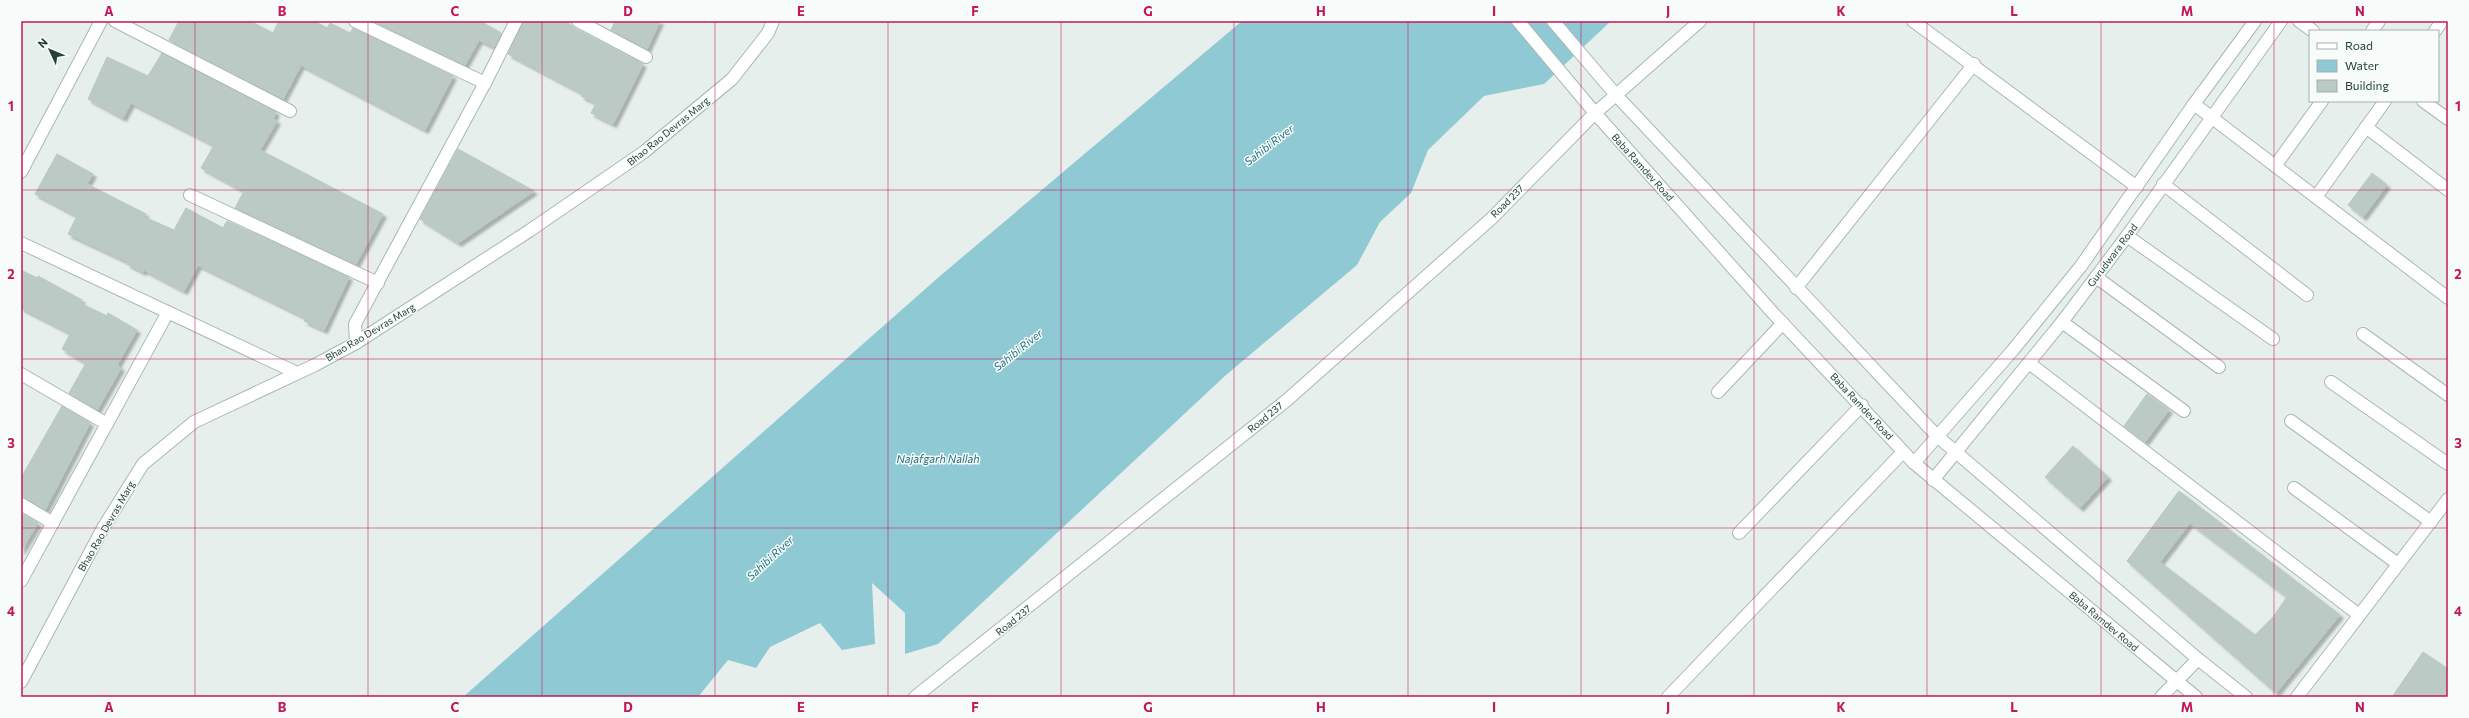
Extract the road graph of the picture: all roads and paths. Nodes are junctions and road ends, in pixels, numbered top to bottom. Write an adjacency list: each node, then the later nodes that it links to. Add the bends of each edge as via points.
1 (101, 21): 33 (street)
2 (115, 21): 27 (street)
3 (355, 21): 21 (street)
4 (516, 21): 21 (street)
5 (578, 21): 19 (street)
6 (773, 21): 51 (street, Bhao Rao Devras Marg, via 768,32 732,79 644,152 529,231)
7 (1518, 21): 28 (street, Baba Ramdev Road)
8 (1553, 21): 22 (street)
9 (1700, 21): 22 (street, Road 237)
10 (1913, 21): 20 (street)
11 (2255, 21): 26 (street, Gurudwara Road)
12 (2281, 21): 29 (street, Gurudwara Road)
13 (2300, 21): 16 (street)
14 (2379, 21): 17 (street)
15 (2442, 21): 18 (street)
16 (2312, 30)
17 (2373, 30)
18 (2436, 30)
19 (646, 57)
20 (1974, 64): 35 (street); 43 (street)
21 (485, 83): 42 (street)
22 (1616, 94): 28 (street, Road 237); 43 (street)
23 (2321, 102): 32 (street)
24 (2384, 102): 31 (street)
25 (2424, 102): 30 (street)
26 (2194, 104): 29 (street); 35 (street, Gurudwara Road)
27 (290, 111)
28 (1595, 113): 48 (street, Baba Ramdev Road); 81 (street, Road 237, via 1492,218 1287,400)
29 (2212, 118): 32 (street); 34 (street, Gurudwara Road)
30 (2448, 118)
31 (2366, 127): 36 (street); 38 (street)
32 (2275, 166): 38 (street)
33 (21, 172)
34 (2163, 184): 39 (street, Gurudwara Road); 44 (street)
35 (2137, 187): 63 (street, Gurudwara Road, via 2046,311)
36 (2448, 190)
37 (190, 195): 42 (street)
38 (2316, 197): 45 (street)
39 (2127, 236): 41 (street, Gurudwara Road); 50 (street)
40 (21, 243): 46 (street)
41 (2096, 277): 47 (street, Gurudwara Road); 53 (street)
42 (378, 283): 51 (street, via 355,324)
43 (1796, 288): 63 (street)
44 (2307, 295)
45 (2448, 298)
46 (168, 312): 54 (street); 62 (street)
47 (2062, 322): 52 (street, Gurudwara Road); 60 (street)
48 (1783, 323): 57 (street); 59 (street, Baba Ramdev Road)
49 (2363, 334): 58 (street)
50 (2273, 338)
51 (356, 343): 54 (street, Bhao Rao Devras Marg)
52 (2029, 363): 65 (street, Gurudwara Road); 77 (street)
53 (2219, 367)
54 (297, 373): 80 (street, Bhao Rao Devras Marg, via 194,422 143,464 103,528)
55 (21, 374): 62 (street)
56 (2331, 382): 67 (street)
57 (1718, 392)
58 (2448, 395)
59 (1862, 406): 64 (street, Baba Ramdev Road); 74 (street)
60 (2184, 411)
61 (2291, 421): 72 (street)
62 (107, 424): 73 (street)
63 (1937, 436): 65 (street); 66 (street, Gurudwara Road)
64 (1903, 452): 66 (street, Baba Ramdev Road); 82 (street)
65 (1955, 452): 68 (street, Gurudwara Road); 78 (street)
66 (1914, 463): 68 (street, Baba Ramdev Road)
67 (2448, 464)
68 (1933, 480): 79 (street, Baba Ramdev Road)
69 (2294, 488): 75 (street)
70 (2448, 499): 72 (street)
71 (21, 504): 73 (street)
72 (2431, 522): 75 (street)
73 (53, 523): 76 (street)
74 (1739, 533)
75 (2398, 564): 77 (street)
76 (21, 582)
77 (2359, 615): 86 (street)
78 (2198, 659): 79 (street); 85 (street)
79 (2177, 681): 83 (street); 84 (street, Baba Ramdev Road)
80 (21, 682)
81 (915, 697)
82 (1668, 697)
83 (2162, 697)
84 (2196, 697)
85 (2246, 697)
86 (2297, 697)

